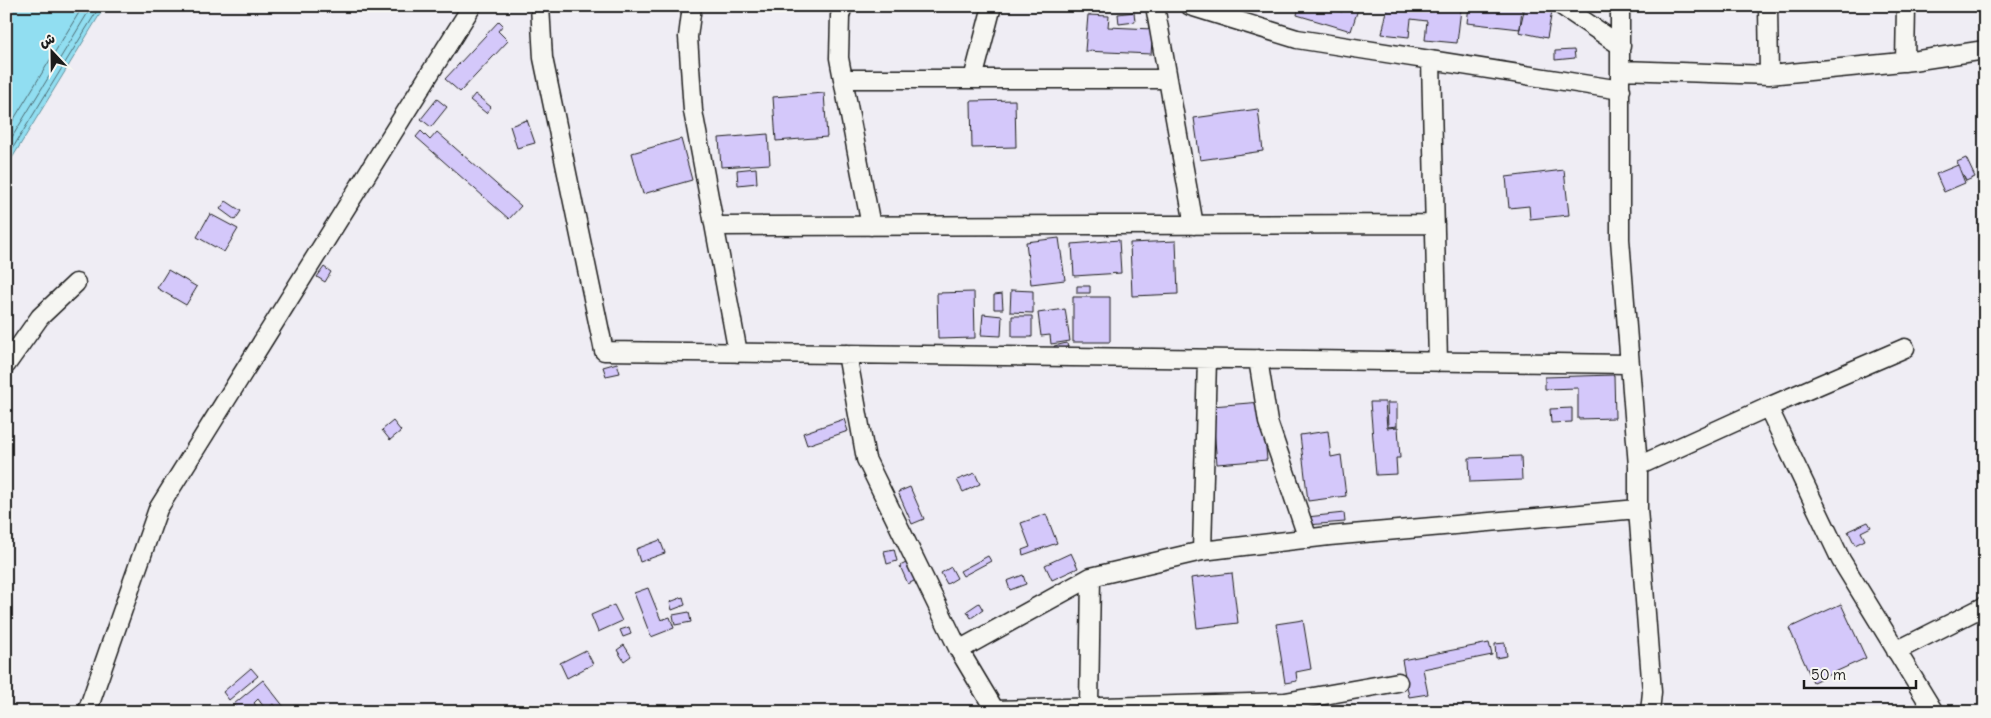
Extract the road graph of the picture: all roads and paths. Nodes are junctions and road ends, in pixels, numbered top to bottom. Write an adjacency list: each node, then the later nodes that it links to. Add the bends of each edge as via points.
1 (472, 6): 49 (street, via 158,510)
2 (540, 6): 28 (street, via 543,58 604,351)
3 (692, 6): 24 (street, via 688,37 693,111)
4 (843, 6): 18 (street, via 840,58)
5 (992, 6): 19 (street)
6 (1155, 6): 20 (street)
7 (1190, 6): 14 (street, via 1298,40)
8 (1562, 6): 12 (street)
9 (1620, 6): 12 (street)
10 (1768, 6): 17 (street)
11 (1906, 6): 15 (street)
12 (1621, 46): 16 (street)
13 (1985, 50): 15 (street)
14 (1431, 60): 21 (street); 22 (street)
15 (1905, 62): 17 (street)
16 (1621, 70): 17 (street); 21 (street)
17 (1769, 75)
18 (844, 79): 19 (street); 25 (street)
19 (972, 79): 20 (street)
20 (1168, 79): 23 (street)
21 (1621, 90): 33 (street, via 1620,240)
22 (1435, 224): 23 (street); 32 (street)
23 (1194, 225): 25 (street)
24 (714, 226): 25 (street); 28 (street)
25 (871, 226)
26 (76, 283): 34 (street, via 40,317)
27 (1905, 348): 35 (street)
28 (738, 353): 29 (street)
29 (847, 354): 30 (street); 42 (street, via 866,459)
30 (1207, 359): 31 (street); 39 (street)
31 (1258, 359): 32 (street); 38 (street, via 1268,422)
32 (1438, 362): 33 (street)
33 (1628, 364): 36 (street)
34 (6, 365)
35 (1768, 407): 36 (street); 43 (street, via 1841,560)
36 (1638, 466): 37 (street)
37 (1638, 509): 38 (street); 47 (street)
38 (1308, 539): 39 (street)
39 (1202, 551): 40 (street)
40 (1091, 577): 42 (street); 45 (street)
41 (1985, 606): 43 (street)
42 (959, 650): 48 (street)
43 (1896, 651): 50 (street)
44 (1398, 682): 46 (street, via 1285,702)
45 (1089, 706): 46 (street); 48 (street)
46 (1160, 708)
47 (1652, 708)
48 (995, 711)
49 (87, 712)
50 (1934, 712)

